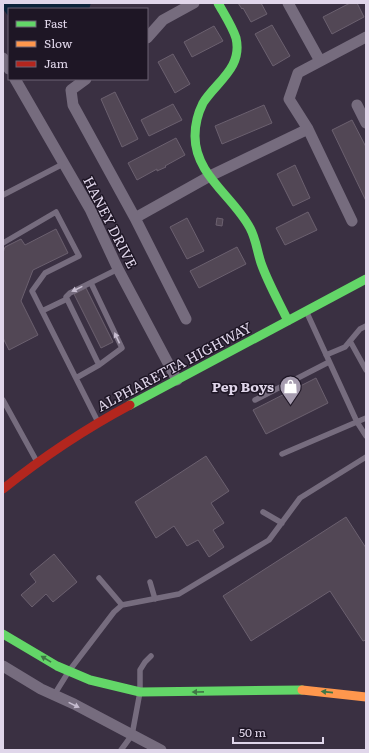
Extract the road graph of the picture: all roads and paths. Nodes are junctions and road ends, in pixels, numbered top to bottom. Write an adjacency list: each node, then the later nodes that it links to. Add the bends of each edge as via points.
1 (194, 3): 4 (street, via 163,20)
2 (218, 3): 15 (main road, via 234,31 237,50 231,70 206,98 196,120 196,149)
3 (288, 3): 7 (street)
4 (148, 37)
5 (366, 37): 7 (street)
6 (3, 58): 8 (street)
7 (320, 61): 13 (street, via 298,73 289,99)
8 (8, 67)
9 (16, 80): 14 (street, HANEY DRIVE)
10 (85, 80): 17 (street, via 71,90 73,105)
11 (357, 105): 12 (street)
12 (366, 123)
13 (308, 129): 15 (street); 18 (street)
14 (64, 164): 16 (lane); 20 (street, HANEY DRIVE, via 90,209)
15 (210, 176): 17 (street); 27 (main road, via 249,226 263,268)
16 (3, 195)
17 (135, 218): 26 (street)
18 (352, 221)
19 (3, 242): 24 (lane, via 56,212 79,256 45,273 32,291)
20 (118, 269): 22 (lane); 35 (street, HANEY DRIVE)
21 (366, 279): 25 (main road, ALPHARETTA HIGHWAY)
22 (91, 283): 23 (lane, one-way to 23, via 67,294); 32 (lane, one-way to 22, via 122,348)
23 (66, 299): 24 (lane); 32 (lane)
24 (42, 311): 34 (lane)
25 (306, 311): 27 (main road, ALPHARETTA HIGHWAY); 30 (lane)
26 (186, 318)
27 (288, 321): 35 (main road, ALPHARETTA HIGHWAY)
28 (366, 326): 29 (lane)
29 (350, 341): 30 (lane, via 346,347); 33 (lane)
30 (326, 355): 31 (lane)
31 (329, 362): 37 (lane); 40 (lane)
32 (99, 365): 34 (lane)
33 (366, 370)
34 (76, 378): 39 (lane)
35 (177, 380): 39 (main road, ALPHARETTA HIGHWAY)
36 (3, 400): 44 (lane)
37 (256, 400)
38 (366, 418): 40 (lane)
39 (98, 422): 44 (main road, ALPHARETTA HIGHWAY)
40 (357, 422): 41 (lane); 42 (lane)
41 (366, 436)
42 (282, 454)
43 (366, 457): 47 (lane, via 300,498)
44 (37, 462): 45 (main road, ALPHARETTA HIGHWAY)
45 (3, 489)
46 (263, 512): 47 (lane)
47 (282, 522): 50 (lane, via 269,540 179,594)
48 (100, 578): 51 (lane)
49 (150, 582): 50 (lane)
50 (155, 599): 51 (lane)
51 (122, 605): 55 (lane)
52 (3, 634): 55 (main road, one-way to 52)
53 (151, 656): 56 (lane, via 140,670)
54 (3, 666): 57 (street)
55 (69, 671): 56 (main road, via 90,680); 57 (lane)
56 (140, 692): 58 (main road, one-way to 56, via 296,689); 59 (lane)
57 (54, 695): 59 (street, one-way to 59)
58 (366, 697)
59 (132, 735): 60 (lane); 61 (street)
60 (121, 750)
61 (160, 750)

